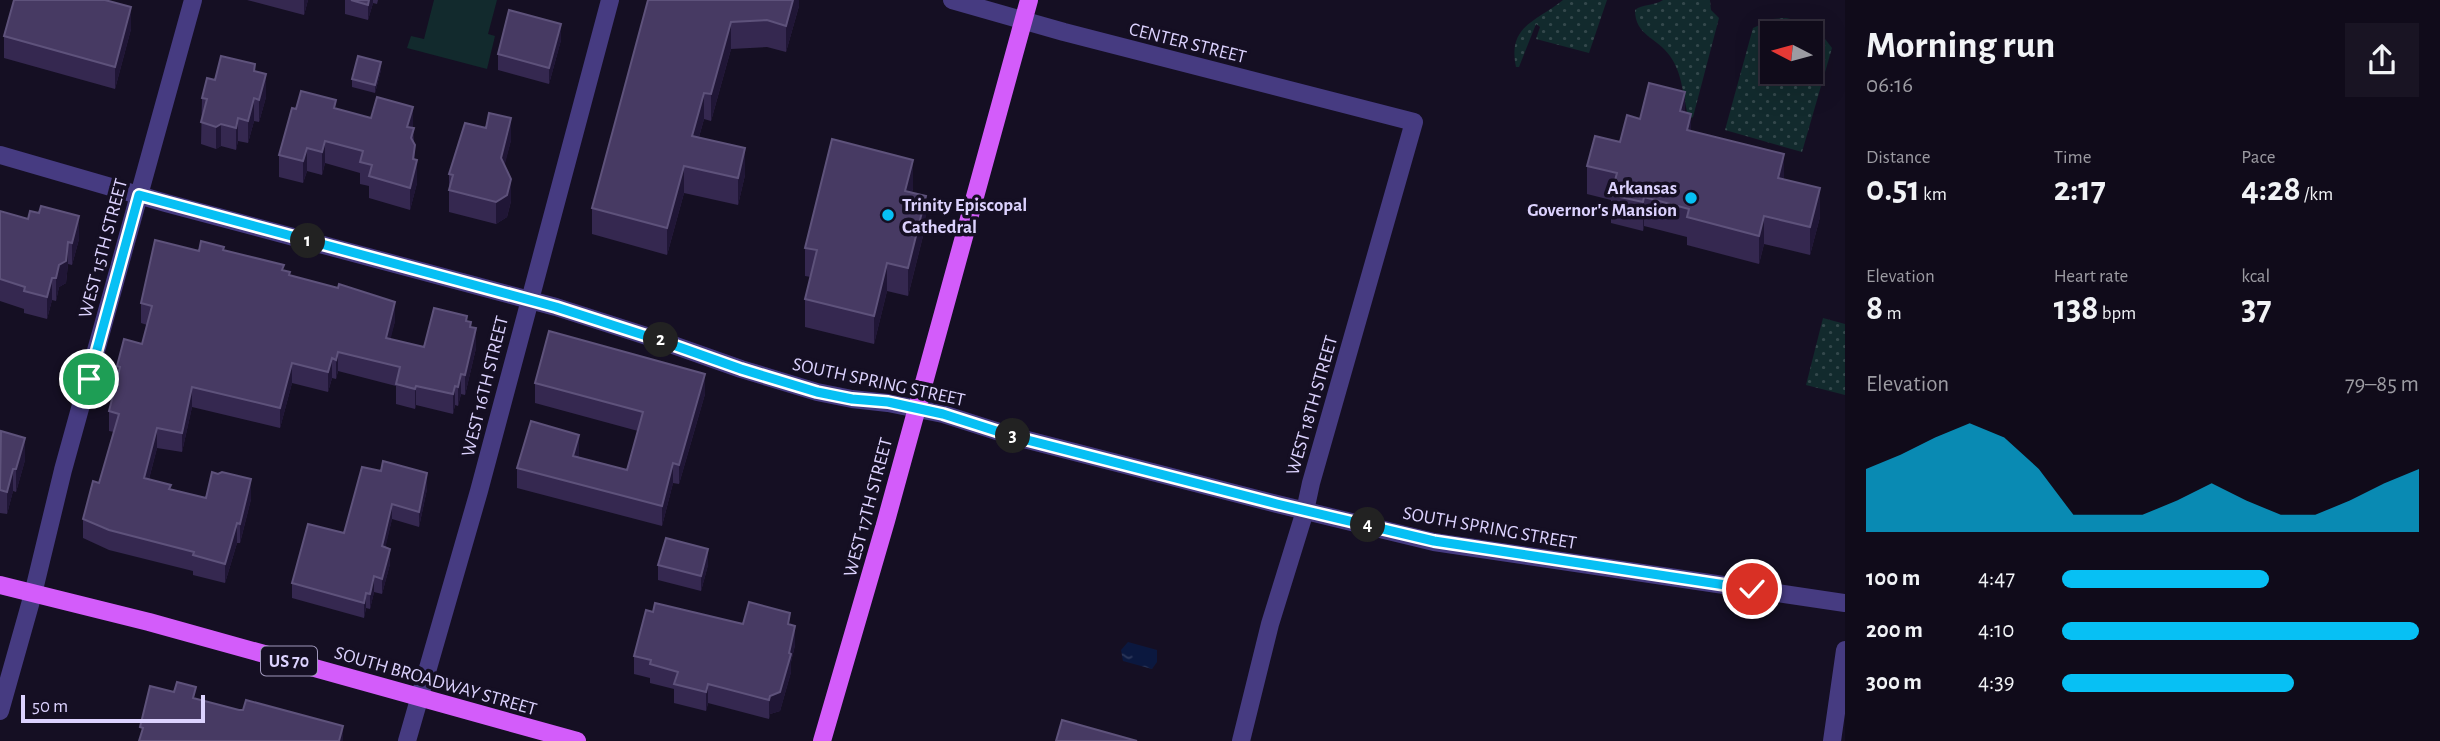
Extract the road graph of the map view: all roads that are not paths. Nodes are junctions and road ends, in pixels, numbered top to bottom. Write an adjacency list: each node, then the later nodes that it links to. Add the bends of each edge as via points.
1 (193, 0): 8 (street, WEST 15TH STREET)
2 (610, 0): 9 (street, WEST 16TH STREET)
3 (952, 0): 5 (street, CENTER STREET)
4 (1029, 0): 5 (main road, WEST 17TH STREET)
5 (1023, 20): 6 (street, CENTER STREET); 10 (main road, WEST 17TH STREET)
6 (1414, 122): 11 (street, WEST 18TH STREET)
7 (0, 155): 8 (street, SOUTH SPRING STREET)
8 (139, 195): 9 (street, SOUTH SPRING STREET); 13 (street, WEST 15TH STREET)
9 (528, 299): 10 (street, SOUTH SPRING STREET, via 817,392); 16 (street, WEST 16TH STREET)
10 (915, 410): 11 (street, SOUTH SPRING STREET); 20 (main road, WEST 17TH STREET)
11 (1305, 511): 14 (street, SOUTH SPRING STREET, via 1447,544); 21 (street, WEST 18TH STREET)
12 (0, 585): 13 (main road, SOUTH BROADWAY STREET / US 70)
13 (33, 594): 16 (main road, SOUTH BROADWAY STREET / US 70); 17 (street, WEST 15TH STREET)
14 (1845, 603)
15 (1845, 650): 22 (street)
16 (420, 697): 18 (street, WEST 16TH STREET); 19 (main road, SOUTH BROADWAY STREET / US 70)
17 (0, 711)
18 (407, 741)
19 (577, 741)
20 (822, 741)
21 (1241, 741)
22 (1832, 741)

